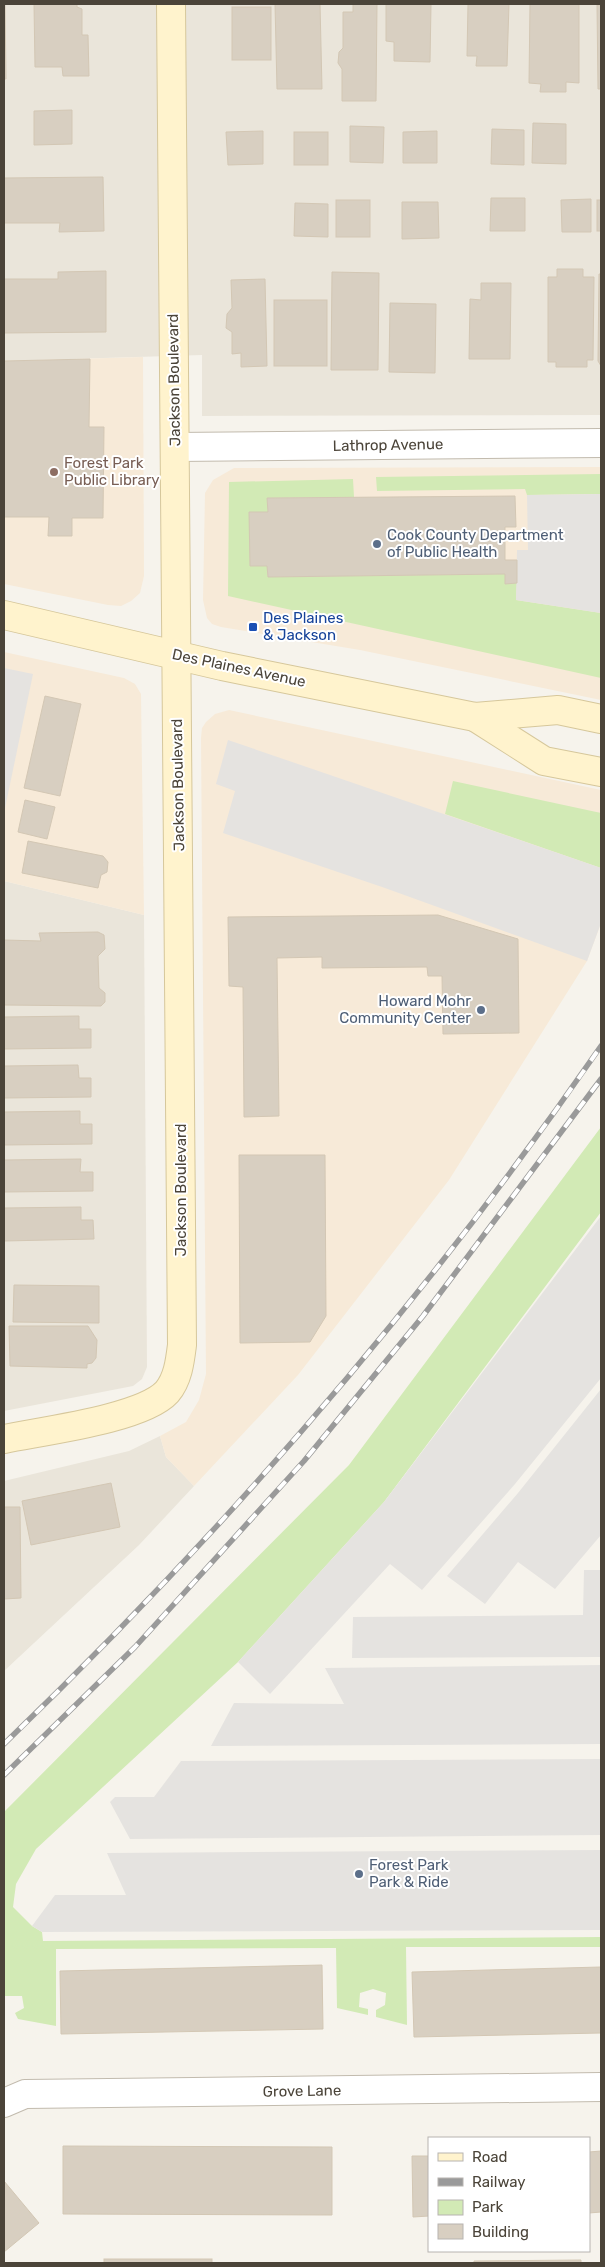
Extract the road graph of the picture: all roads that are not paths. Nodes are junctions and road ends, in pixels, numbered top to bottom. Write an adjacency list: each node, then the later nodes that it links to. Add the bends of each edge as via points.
1 (171, 4): 3 (street, Jackson Boulevard)
2 (601, 442): 3 (street, Lathrop Avenue)
3 (175, 446): 5 (street, Jackson Boulevard)
4 (4, 615): 5 (street, Des Plaines Avenue)
5 (177, 654): 6 (street, Des Plaines Avenue); 9 (street, Jackson Boulevard, via 182,1345 178,1373 167,1392 147,1406 116,1416)
6 (475, 717): 7 (street, Des Plaines Avenue, via 558,710); 8 (street, Des Plaines Avenue, via 544,761)
7 (601, 719)
8 (601, 772)
9 (4, 1439)
10 (601, 2087): 11 (street, Grove Lane, via 25,2094)
11 (4, 2103)

